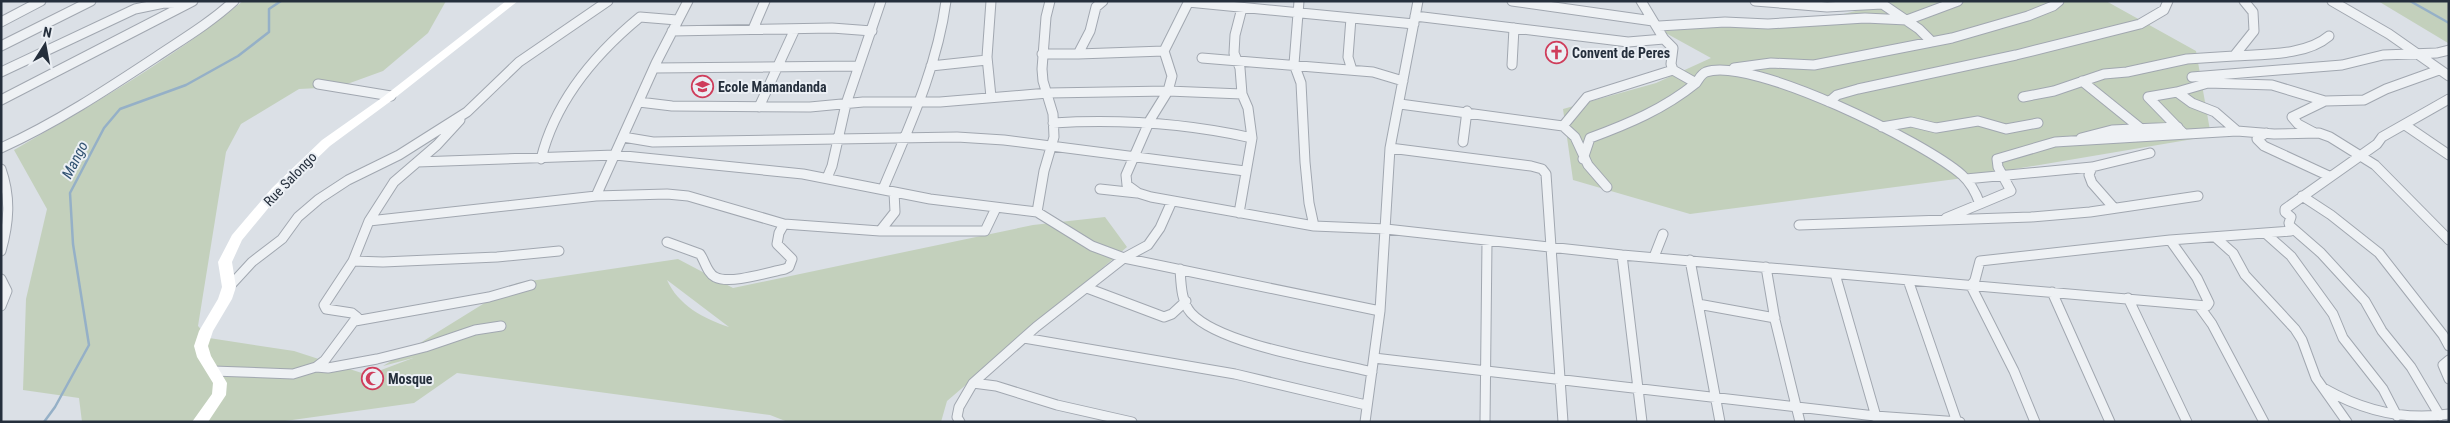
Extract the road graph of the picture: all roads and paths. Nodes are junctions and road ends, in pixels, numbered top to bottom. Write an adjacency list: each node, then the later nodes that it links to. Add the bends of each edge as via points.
1 (41, 1): 36 (street)
2 (91, 1): 46 (street)
3 (234, 1): 109 (street, via 207,23 80,108)
4 (513, 1): 77 (street, Rue Salongo)
5 (608, 1): 90 (street, via 519,62)
6 (688, 1): 33 (street)
7 (765, 1): 39 (street)
8 (881, 1): 42 (street)
9 (946, 1): 60 (street)
10 (991, 1): 54 (street)
11 (1050, 1): 49 (street)
12 (1103, 1): 50 (street, via 1096,7 1090,31)
13 (1299, 1): 31 (street)
14 (1412, 1): 26 (street)
15 (1512, 1): 37 (street)
16 (1641, 1): 37 (street)
17 (1755, 1): 28 (street, via 1827,7)
18 (1934, 1): 30 (street)
19 (1958, 1): 30 (street)
20 (2059, 1): 45 (street, via 2028,16)
21 (2168, 1): 84 (street, via 2164,10 2140,24 1858,89)
22 (2244, 1): 52 (street, via 2253,12 2254,31)
23 (2332, 1): 51 (street, via 2389,34)
24 (190, 2): 65 (street, via 164,2 135,9); 81 (street)
25 (1188, 2): 29 (street); 48 (street)
26 (1418, 2): 34 (street)
27 (1880, 2): 28 (street); 35 (street)
28 (1864, 3)
29 (1242, 8): 31 (street); 55 (street, via 1234,47)
30 (1938, 10): 35 (street)
31 (1296, 13): 32 (street); 56 (street)
32 (1351, 18): 34 (street); 62 (street, via 1348,57)
33 (677, 20): 41 (street); 117 (street, via 640,17 593,62 562,105)
34 (1414, 20): 38 (street); 69 (street)
35 (1907, 20): 37 (street, via 1865,18 1768,24); 45 (street)
36 (1, 22)
37 (1656, 23): 44 (street)
38 (1514, 28): 44 (street, via 1628,42); 57 (street)
39 (753, 29): 40 (street); 41 (street)
40 (795, 29): 42 (street); 58 (street)
41 (672, 31): 61 (street)
42 (872, 31): 59 (street)
43 (2329, 36): 52 (street, via 2316,46 2307,48)
44 (1664, 39): 63 (street, via 1672,48)
45 (1932, 42): 66 (street, via 1814,64 1771,63)
46 (1, 46)
47 (2447, 47): 51 (street)
48 (1164, 51): 50 (street); 73 (street, via 1172,76)
49 (1042, 54): 50 (street); 75 (street, via 1042,81)
50 (1078, 54)
51 (2416, 54): 64 (street); 68 (street, via 2383,55 2342,65)
52 (2234, 56): 70 (street, via 2187,59)
53 (1202, 58): 55 (street)
54 (987, 60): 60 (street); 79 (street)
55 (1238, 60): 56 (street); 76 (street)
56 (1294, 64): 62 (street); 146 (street, via 1301,83 1309,203)
57 (1512, 65)
58 (778, 66): 59 (street); 61 (street); 88 (street)
59 (859, 66): 86 (street)
60 (931, 66): 83 (street)
61 (655, 68): 82 (street)
62 (1352, 70): 69 (street)
63 (1673, 70): 71 (street); 95 (street, via 1586,97)
64 (2439, 70): 67 (street); 85 (street, via 2364,100)
65 (1, 72)
66 (1720, 72): 71 (street, via 1703,74); 84 (street, via 1776,80)
67 (2449, 76)
68 (2192, 77)
69 (1403, 81): 87 (street)
70 (2082, 81): 78 (street, via 2054,92); 98 (street)
71 (1696, 83): 118 (street, via 1676,100 1590,138)
72 (318, 84): 77 (street)
73 (1168, 90): 75 (street); 76 (street); 91 (street)
74 (2177, 92): 85 (street, via 2208,83 2272,85); 97 (street, via 2147,97); 99 (street, via 2192,103 2215,112)
75 (1048, 93): 79 (street); 92 (street)
76 (1242, 94): 105 (street, via 1248,108)
77 (391, 96): 172 (street, Rue Salongo, via 305,161 250,222 237,238 225,262)
78 (2023, 97)
79 (991, 98): 83 (street)
80 (2449, 99): 94 (street)
81 (1, 100)
82 (639, 102): 88 (street, via 672,106); 103 (street)
83 (919, 102): 86 (street); 104 (street)
84 (1829, 102): 96 (street)
85 (2325, 102): 101 (street, via 2292,116 2295,122)
86 (846, 104): 88 (street); 106 (street)
87 (1400, 104): 89 (street); 111 (street)
88 (759, 107)
89 (1467, 111): 95 (street); 107 (street)
90 (467, 112): 119 (street); 172 (street, via 399,155 348,180 319,199)
91 (1150, 120): 92 (street); 105 (street, via 1215,128); 116 (street)
92 (1053, 123): 110 (street)
93 (2038, 123): 96 (street, via 2006,129 1980,121 1936,128 1911,122)
94 (2405, 125): 113 (street); 115 (street)
95 (1564, 126): 118 (street, via 1575,137)
96 (1882, 127): 126 (street, via 1923,148)
97 (2178, 127): 98 (street); 102 (street)
98 (2139, 128): 108 (street, via 2096,134)
99 (2237, 131): 100 (street); 102 (street)
100 (2266, 133): 101 (street); 124 (street, via 2257,139 2264,146)
101 (2316, 133): 113 (street)
102 (2184, 134): 108 (street)
103 (623, 137): 106 (street, via 653,142); 114 (street)
104 (907, 137): 106 (street); 110 (street, via 1004,140); 128 (street)
105 (1252, 138): 122 (street)
106 (838, 139): 125 (street)
107 (1463, 142)
108 (2070, 142): 123 (street, via 2055,142 1998,158 1996,162)
109 (1, 148)
110 (1051, 148): 116 (street); 139 (street)
111 (1390, 148): 148 (street); 157 (street, via 1542,169 1546,174)
112 (2150, 153): 120 (street)
113 (2360, 154): 124 (street); 154 (street, via 2380,169)
114 (615, 155): 117 (street); 125 (street); 132 (street)
115 (2449, 155)
116 (1134, 156): 122 (street); 131 (street, via 1126,180 1127,185)
117 (541, 159): 119 (street)
118 (1583, 159): 127 (street)
119 (417, 162): 142 (street, via 394,182)
120 (2092, 167): 123 (street); 138 (street, via 2089,175 2092,183)
121 (1, 169): 141 (street, via 8,186)
122 (1245, 171): 140 (street)
123 (2002, 175): 126 (street); 136 (street, via 2011,191)
124 (2328, 176): 134 (street)
125 (827, 178): 128 (street)
126 (1966, 179): 136 (street, via 1978,194)
127 (1607, 187)
128 (883, 189): 130 (street)
129 (1100, 189): 131 (street)
130 (894, 192): 137 (street); 149 (street, via 895,212)
131 (1138, 193): 135 (street)
132 (596, 196): 142 (street); 144 (street, via 688,196)
133 (2198, 196): 138 (street)
134 (2302, 196): 147 (street, via 2285,209 2291,217); 185 (street, via 2380,253)
135 (1172, 201): 140 (street); 162 (street, via 1154,238)
136 (1980, 204): 143 (street)
137 (996, 208): 139 (street); 149 (street, via 984,230)
138 (2114, 208): 143 (street, via 2031,217)
139 (1037, 212): 162 (street, via 1092,246)
140 (1239, 213): 146 (street)
141 (4, 219): 159 (street, via 7,230)
142 (369, 221): 164 (street)
143 (1940, 221): 145 (street)
144 (784, 224): 149 (street); 155 (street, via 777,244 790,255 789,267 728,279 714,276 700,254)
145 (1799, 225)
146 (1314, 226): 148 (street)
147 (2290, 226): 150 (street, via 2291,231); 200 (street, via 2321,253 2365,301 2382,330)
148 (1386, 229): 156 (street); 180 (street)
149 (880, 231)
150 (2266, 233): 152 (street); 201 (street, via 2291,256 2333,314 2343,338 2382,389)
151 (1663, 234): 161 (street)
152 (2215, 237): 153 (street); 195 (street, via 2295,329)
153 (2170, 240): 171 (street, via 1980,261 1978,277); 179 (street, via 2208,299 2207,306)
154 (2449, 240)
155 (667, 242)
156 (1487, 242): 157 (street); 191 (street)
157 (1552, 249): 160 (street); 193 (street)
158 (559, 250): 164 (street, via 480,258 385,263)
159 (1, 251)
160 (1622, 255): 161 (street); 196 (street)
161 (1654, 257): 163 (street)
162 (1124, 258): 166 (street); 173 (street)
163 (1690, 260): 165 (street); 177 (street)
164 (353, 261): 182 (street, via 324,305 326,309 356,314)
165 (1766, 267): 167 (street); 181 (street)
166 (1180, 269): 176 (street); 180 (street)
167 (1835, 274): 169 (street); 202 (street)
168 (1, 279): 178 (street, via 7,291)
169 (1908, 280): 171 (street); 212 (street)
170 (531, 285): 182 (street, via 489,297)
171 (1972, 286): 174 (street); 213 (street)
172 (229, 288): 189 (street, via 226,299 202,338 204,357)
173 (1087, 288): 176 (street, via 1164,317); 184 (street)
174 (2052, 292): 175 (street); 214 (street)
175 (2128, 298): 179 (street); 215 (street)
176 (1186, 301): 190 (street, via 1192,314 1227,334 1283,352)
177 (1698, 304): 181 (street); 197 (street)
178 (1, 306)
179 (2200, 306): 216 (street)
180 (1380, 311): 186 (street)
181 (1775, 318): 199 (street)
182 (355, 321): 188 (street)
183 (501, 326): 188 (street, via 475,330 377,359 328,368)
184 (1024, 338): 194 (street); 198 (street, via 1235,374)
185 (2449, 346)
186 (1374, 358): 190 (street); 191 (street)
187 (2449, 360): 192 (street, via 2443,366)
188 (316, 367): 189 (street, via 293,374)
189 (213, 371): 204 (street, via 220,383 218,395)
190 (1372, 372): 198 (street)
191 (1484, 372): 193 (street); 207 (street)
192 (2449, 379)
193 (1559, 380): 196 (street); 208 (street)
194 (973, 384): 203 (street, via 958,407); 205 (street, via 996,386 1056,405)
195 (2321, 386): 201 (street, via 2371,411); 217 (street)
196 (1637, 387): 197 (street); 209 (street)
197 (1715, 396): 199 (street); 210 (street)
198 (1366, 405): 206 (street)
199 (1796, 406): 202 (street); 211 (street)
200 (2445, 415): 201 (street)
201 (2397, 416)
202 (1876, 419): 212 (street)
203 (958, 421)
204 (199, 422)
205 (1132, 422)
206 (1365, 422)
207 (1485, 422)
208 (1563, 422)
209 (1642, 422)
210 (1720, 422)
211 (1800, 422)
212 (1958, 422)
213 (2035, 422)
214 (2110, 422)
215 (2187, 422)
216 (2264, 422)
217 (2347, 422)

